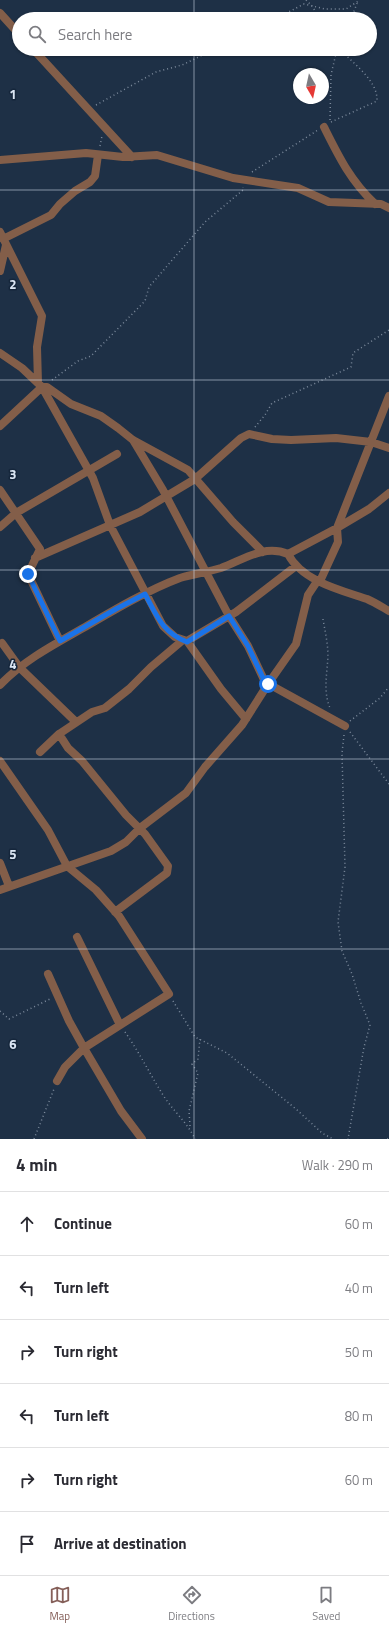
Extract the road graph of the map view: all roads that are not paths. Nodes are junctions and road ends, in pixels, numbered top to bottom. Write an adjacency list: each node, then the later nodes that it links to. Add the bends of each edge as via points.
1 (0, 13): 2 (street)
2 (12, 26)
3 (39, 56): 6 (street)
4 (327, 124): 8 (street, via 350,176)
5 (98, 155): 6 (street); 7 (street, via 86,153); 10 (street, via 95,176 90,182 75,191 51,214)
6 (132, 157): 8 (street, via 157,155 233,178 298,188 329,202)
7 (0, 160)
8 (375, 204): 9 (street)
9 (389, 208)
10 (3, 239): 11 (street); 13 (street, via 42,316 37,347)
11 (0, 271)
12 (0, 353): 13 (street, via 22,368)
13 (40, 385): 15 (street); 16 (street, via 71,404 101,416); 20 (street)
14 (389, 396): 17 (street)
15 (0, 426)
16 (133, 440): 21 (street, via 188,470); 24 (street)
17 (371, 442): 18 (street); 21 (street, via 336,438 272,439 249,434 241,438); 28 (street)
18 (389, 448)
19 (117, 454): 20 (street)
20 (89, 471): 25 (street); 26 (street)
21 (195, 479): 24 (street); 29 (street)
22 (0, 490): 25 (street)
23 (389, 493): 28 (street, via 369,509)
24 (166, 496): 26 (street, via 140,512); 33 (street)
25 (16, 513): 27 (street); 31 (street, via 40,549)
26 (110, 525): 31 (street); 35 (street)
27 (0, 527)
28 (337, 528): 30 (street); 34 (street, via 338,542)
29 (263, 552): 30 (street); 33 (street)
30 (288, 554): 32 (street)
31 (35, 558): 38 (street, via 28,574)
32 (296, 566): 34 (street); 37 (street)
33 (205, 572): 35 (street, via 180,578); 37 (street)
34 (318, 580): 36 (street); 42 (street, via 308,595 296,644)
35 (145, 594): 38 (street); 39 (street, via 162,626 175,637)
36 (389, 610)
37 (229, 616): 39 (street); 42 (street)
38 (60, 641): 41 (street)
39 (185, 641): 44 (street); 45 (street, via 105,708 92,712)
40 (2, 643): 41 (street)
41 (20, 668): 43 (street); 45 (street)
42 (268, 684): 44 (street); 46 (street)
43 (0, 685)
44 (246, 719): 50 (street, via 186,793)
45 (76, 722): 47 (street)
46 (345, 726)
47 (59, 734): 48 (street); 50 (street, via 68,748)
48 (40, 752)
49 (0, 761): 52 (street, via 48,830)
50 (140, 828): 52 (street, via 126,842 111,851); 55 (street, via 168,866 167,873)
51 (0, 863): 53 (street)
52 (67, 866): 53 (street); 55 (street, via 96,890)
53 (9, 886): 54 (street)
54 (0, 890)
55 (115, 912): 58 (street, via 169,994)
56 (77, 937): 58 (street)
57 (48, 974): 59 (street)
58 (120, 1025): 59 (street)
59 (84, 1048): 60 (street, via 65,1066); 61 (street, via 121,1111)
60 (56, 1081)
61 (142, 1139)

